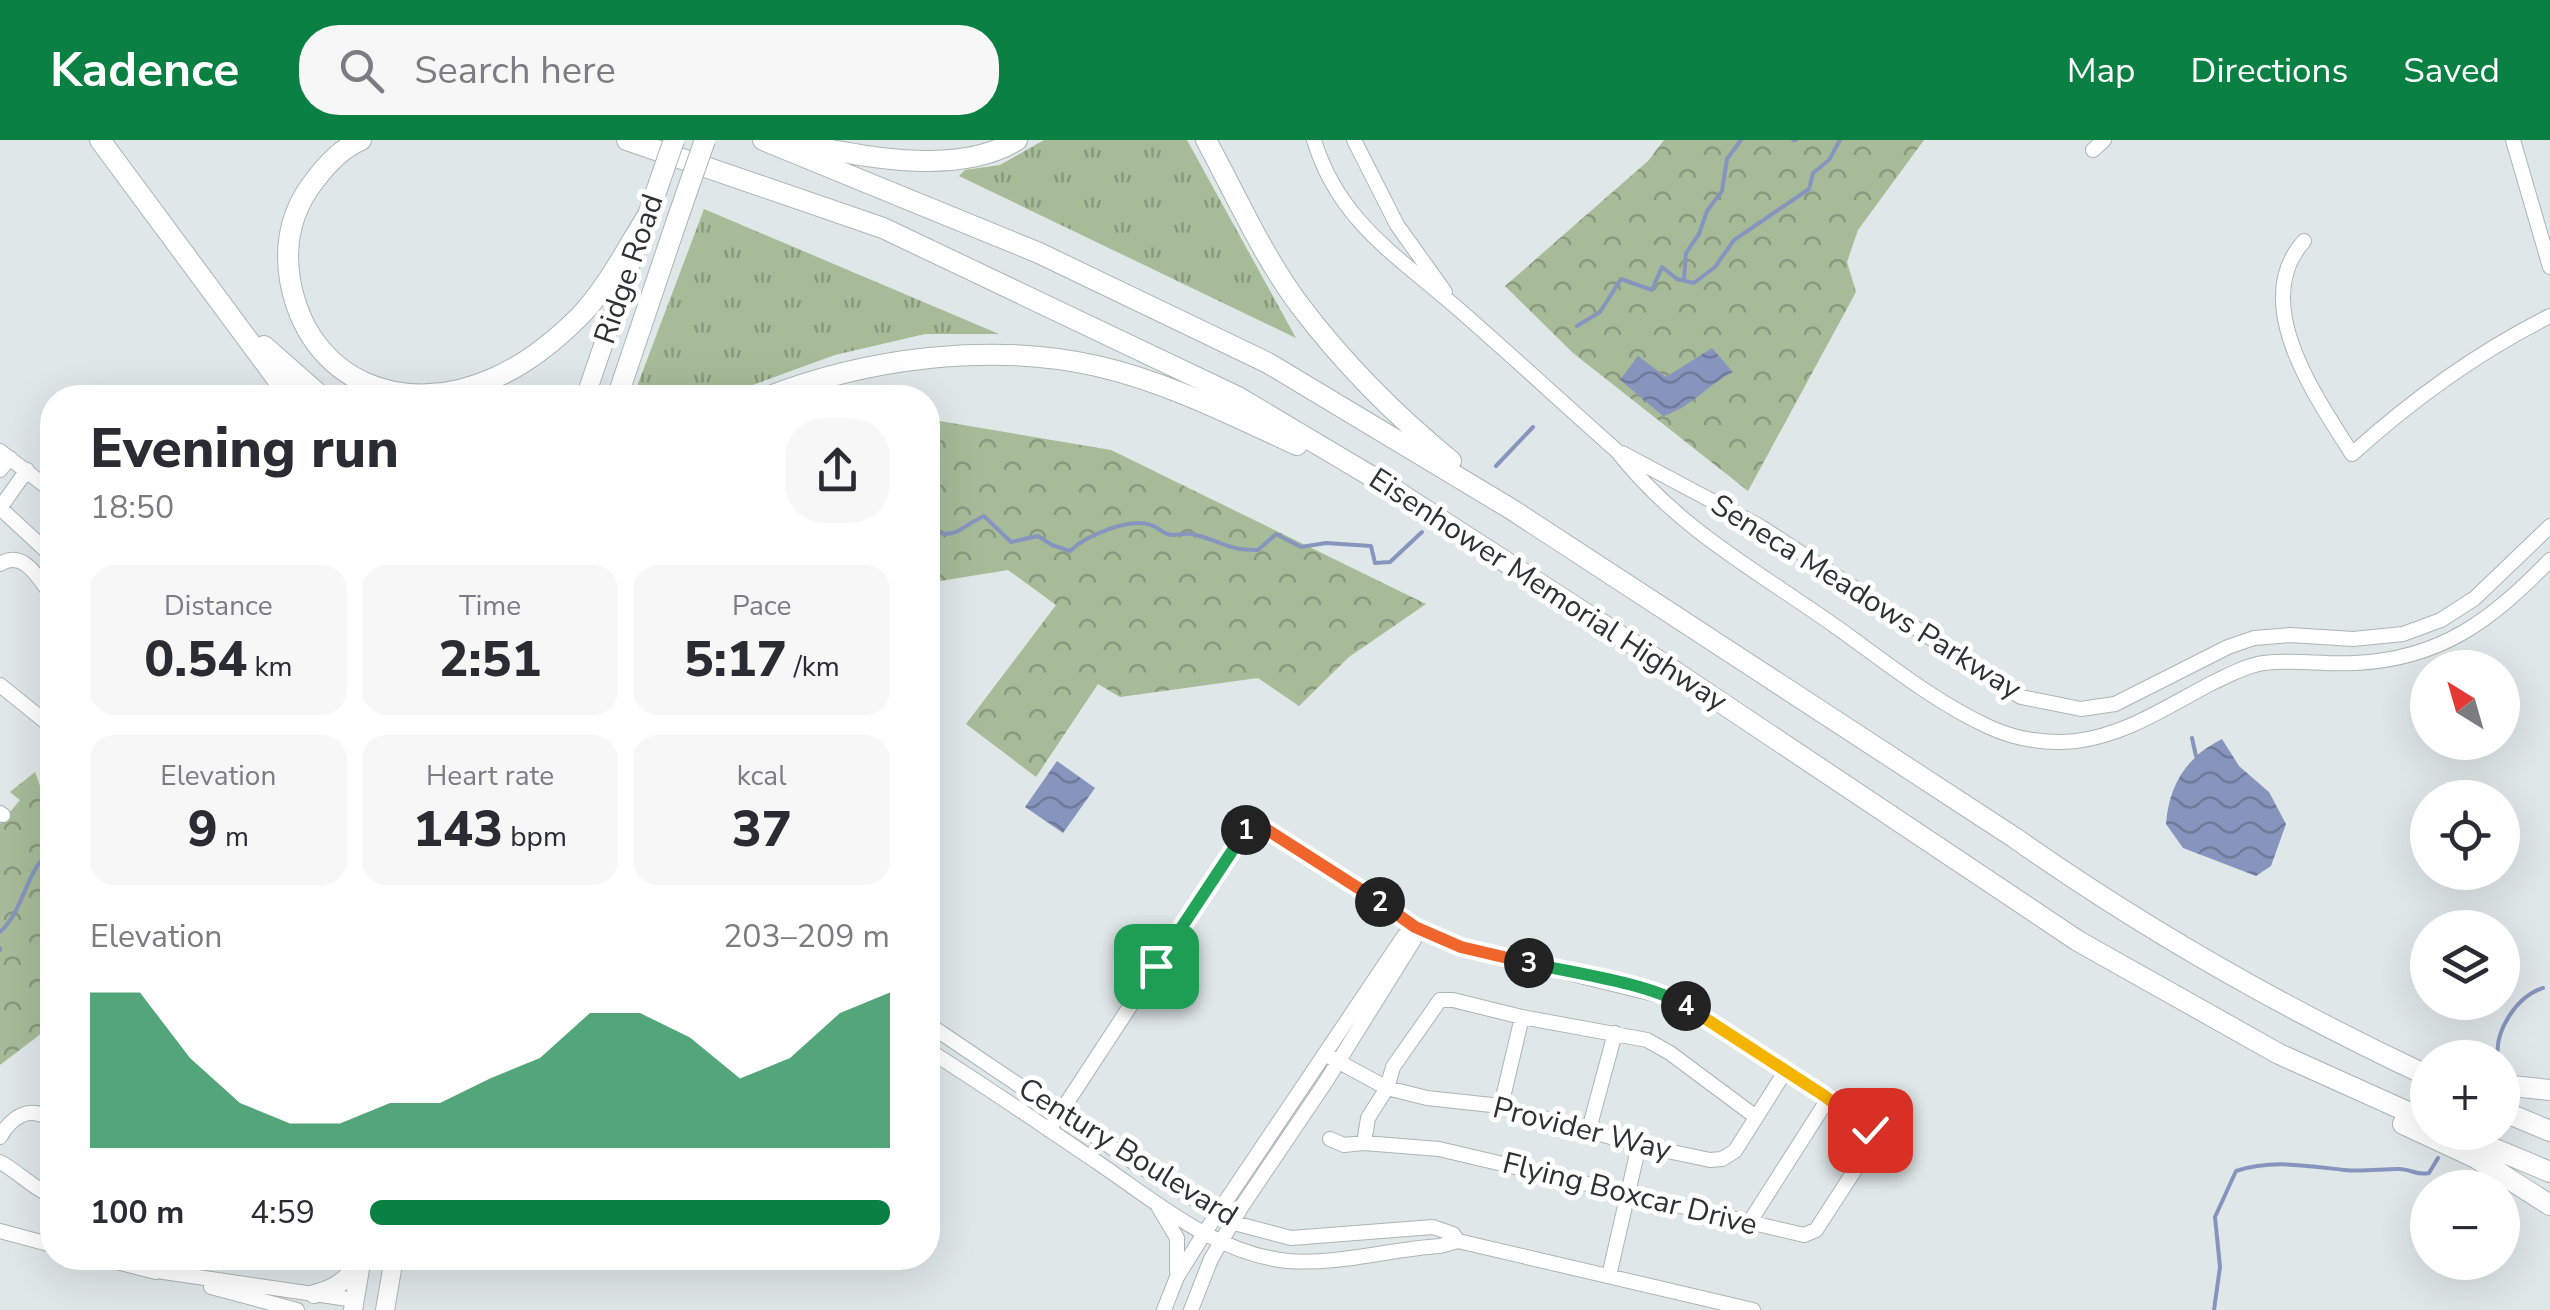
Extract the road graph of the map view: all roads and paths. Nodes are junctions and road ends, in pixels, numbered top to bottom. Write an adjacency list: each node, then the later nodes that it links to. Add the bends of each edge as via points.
1 (100, 140): 15 (highway)
2 (360, 140): 21 (highway, via 305,193 292,222 288,258 294,302 319,350)
3 (674, 140): 13 (highway, Ridge Road, bridge)
4 (706, 140): 24 (highway, Ridge Road, bridge)
5 (763, 140): 32 (highway, Eisenhower Memorial Highway, via 1039,253 1268,364)
6 (777, 140): 7 (highway, via 924,161)
7 (1017, 140)
8 (1206, 140): 32 (highway, via 1300,306 1394,414)
9 (1314, 140): 17 (street, Seneca Meadows Parkway, via 1342,204)
10 (1354, 140): 17 (street, Seneca Meadows Parkway, via 1398,225)
11 (2513, 140): 16 (street)
12 (629, 142): 30 (highway, Eisenhower Memorial Highway, via 883,228 1238,397)
13 (648, 215): 22 (highway, via 589,306 538,354); 23 (main road, Ridge Road)
14 (2304, 241): 18 (street, via 2286,270 2288,330 2307,382 2352,454 2444,377)
15 (184, 254): 19 (highway); 20 (highway, via 273,356)
16 (2550, 268)
17 (1454, 305): 26 (street, Seneca Meadows Parkway)
18 (2550, 316)
19 (281, 385)
20 (308, 385)
21 (368, 385)
22 (474, 385)
23 (589, 385)
24 (622, 385)
25 (803, 385): 30 (highway, via 910,358 1040,358 1095,366 1172,390)
26 (1617, 450): 33 (street, Seneca Meadows Parkway, via 1761,527 2020,697 2081,709 2115,704 2254,638 2353,639 2403,634 2441,620 2475,598); 35 (street, Seneca Meadows Parkway, via 1723,552 1984,726 2041,741 2111,735 2259,663 2354,663 2442,646 2482,624)
27 (3, 460): 28 (street)
28 (27, 470): 29 (street); 31 (street)
29 (40, 480)
30 (1396, 490): 46 (highway, Eisenhower Memorial Highway, via 2078,941)
31 (0, 508): 34 (street)
32 (1511, 509): 40 (highway, Eisenhower Memorial Highway)
33 (2550, 526)
34 (40, 545)
35 (2550, 560)
36 (0, 564): 37 (street, via 18,560)
37 (40, 580)
38 (0, 686): 39 (street)
39 (40, 717)
40 (2095, 894): 45 (highway); 49 (highway, Eisenhower Memorial Highway, via 2284,1004)
41 (1415, 927): 48 (street, via 1414,940); 50 (street, via 1461,947 1674,999); 56 (street, via 1252,820)
42 (1522, 1017): 44 (street); 52 (street, via 1440,1000 1392,1067); 55 (street)
43 (940, 1032): 56 (street, Century Boulevard)
44 (1615, 1033): 59 (street, via 1670,1053); 62 (street)
45 (2410, 1052)
46 (2279, 1054): 57 (highway, Eisenhower Memorial Highway); 74 (highway, via 2380,1113 2476,1158)
47 (940, 1058): 61 (street, Century Boulevard)
48 (1332, 1058): 52 (street, Provider Way); 75 (street); 76 (street)
49 (2410, 1067)
50 (1786, 1070): 54 (street); 59 (street, Provider Way)
51 (2520, 1087): 53 (highway)
52 (1388, 1088): 55 (street, Provider Way); 66 (street, via 1368,1118)
53 (2550, 1090)
54 (1828, 1099): 77 (street); 77 (street, Flying Boxcar Drive, via 1870,1130 1871,1145 1816,1230 1804,1234)
55 (1502, 1106): 62 (street, Provider Way)
56 (1059, 1112): 61 (street); 75 (street, Century Boulevard)
57 (2410, 1113)
58 (40, 1114): 64 (street, via 15,1116)
59 (1756, 1117): 67 (street, Provider Way, via 1735,1151 1722,1159)
60 (2520, 1118): 63 (highway)
61 (1050, 1130): 73 (street, Century Boulevard)
62 (1594, 1131): 67 (street, Provider Way)
63 (2550, 1131)
64 (0, 1137)
65 (1330, 1139): 66 (street, Flying Boxcar Drive, via 1344,1146)
66 (1364, 1143): 72 (street, Flying Boxcar Drive, via 1439,1149)
67 (1639, 1145): 72 (street)
68 (2497, 1150): 70 (highway)
69 (0, 1162): 71 (street)
70 (2550, 1172)
71 (40, 1191)
72 (1628, 1193): 77 (street, Flying Boxcar Drive); 87 (street)
73 (1153, 1200): 79 (street, Century Boulevard); 88 (street, via 1177,1238)
74 (2550, 1205)
75 (1218, 1214): 76 (street, Century Boulevard); 79 (street)
76 (1234, 1223): 80 (street, Century Boulevard, via 1291,1238 1432,1228); 82 (street)
77 (1749, 1223)
78 (0, 1231): 81 (street)
79 (1204, 1232): 82 (street, Century Boulevard); 88 (street)
80 (1458, 1241): 82 (street, Century Boulevard, via 1327,1261 1288,1261); 87 (street, Century Boulevard)
81 (40, 1242)
82 (1223, 1243): 94 (street)
83 (150, 1270): 89 (street); 92 (street)
84 (354, 1270): 89 (main road, via 335,1289)
85 (360, 1270): 90 (main road)
86 (393, 1270): 91 (main road)
87 (1609, 1276): 95 (street, Century Boulevard)
88 (1177, 1277): 93 (street)
89 (314, 1294): 90 (street)
90 (354, 1305): 91 (main road)
91 (389, 1309)
92 (297, 1310)
93 (1164, 1310)
94 (1190, 1310)
95 (1753, 1310)

